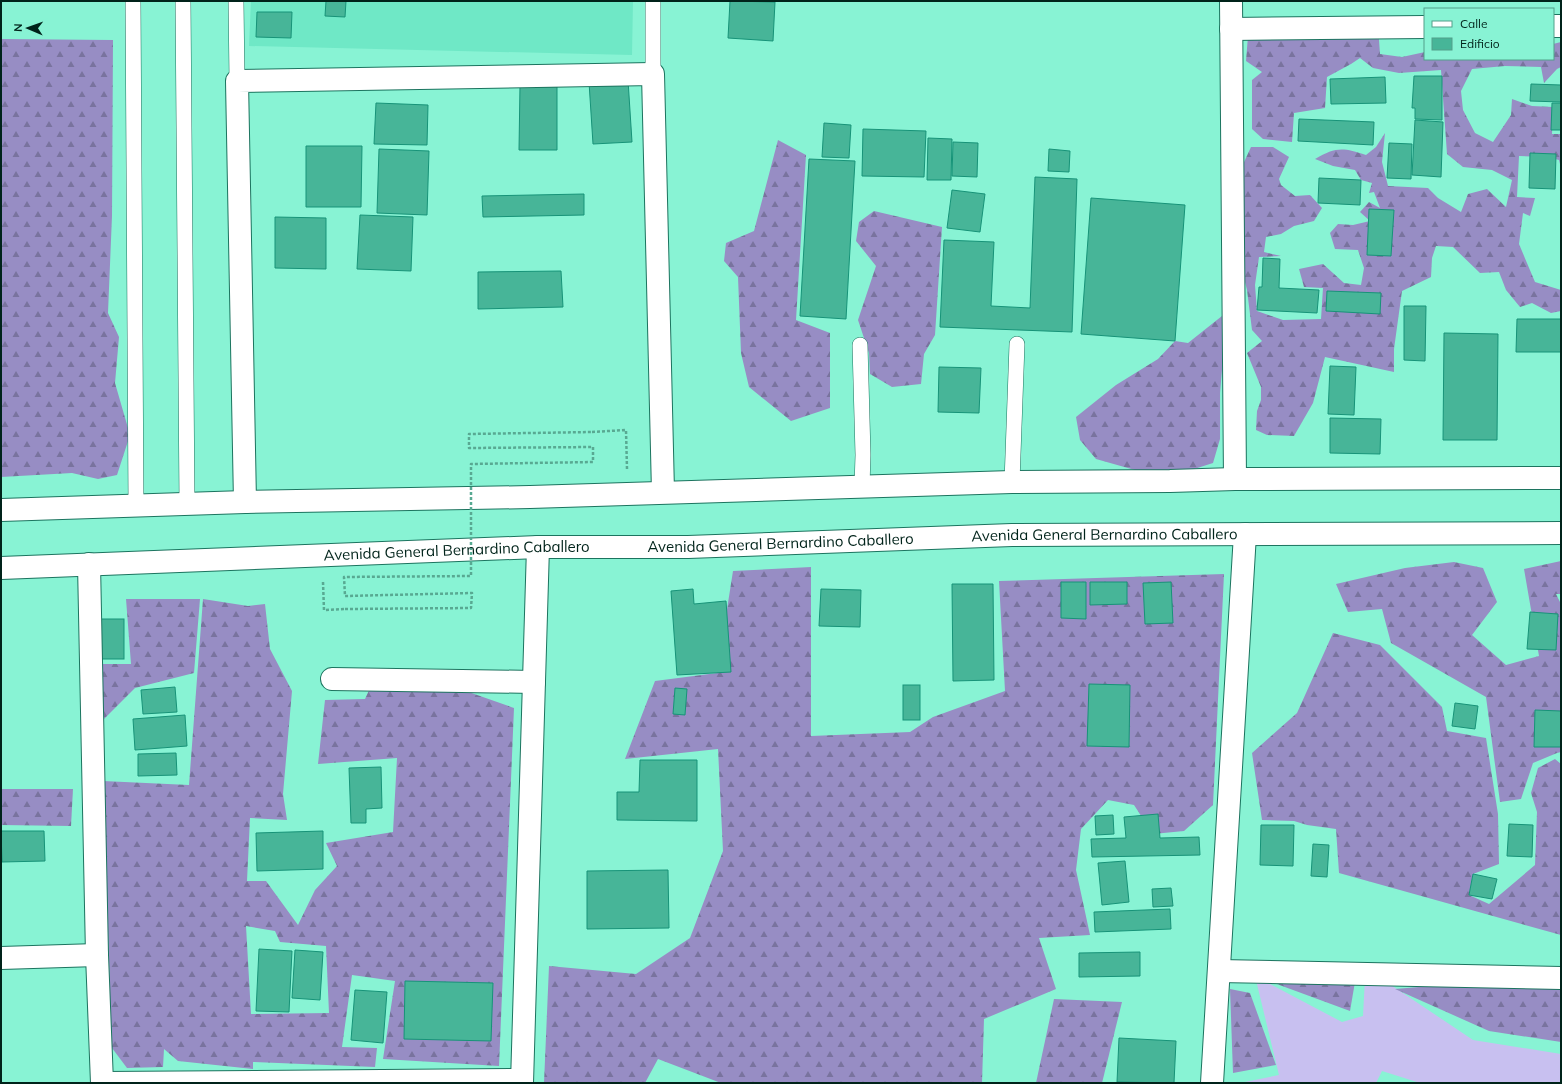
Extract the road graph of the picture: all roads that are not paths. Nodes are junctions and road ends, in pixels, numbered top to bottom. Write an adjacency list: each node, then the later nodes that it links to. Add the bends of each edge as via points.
1 (133, 1): 19 (lane)
2 (183, 1): 18 (lane)
3 (236, 1): 9 (lane)
4 (653, 1): 8 (lane)
5 (1231, 1): 7 (street)
6 (1424, 27): 7 (street)
7 (1231, 29): 13 (street)
8 (653, 74): 9 (street); 16 (street)
9 (237, 81): 17 (street)
10 (1017, 344): 14 (lane)
11 (860, 345): 15 (lane)
12 (1561, 478): 13 (street)
13 (1235, 479): 14 (street)
14 (1012, 482): 15 (street)
15 (862, 486): 16 (street)
16 (663, 492): 17 (street)
17 (244, 502): 18 (street)
18 (187, 504): 19 (street)
19 (136, 505): 20 (street)
20 (1, 510)
21 (1561, 533): 22 (street, Avenida General Bernardino Caballero)
22 (1245, 534): 23 (street, Avenida General Bernardino Caballero, via 1012,535 688,547); 30 (street)
23 (538, 548): 24 (street, Avenida General Bernardino Caballero); 27 (street)
24 (89, 564): 25 (street, Avenida General Bernardino Caballero); 28 (street)
25 (1, 568)
26 (332, 679): 27 (street)
27 (534, 682): 32 (street)
28 (97, 955): 29 (street); 33 (street)
29 (1, 958)
30 (1219, 971): 31 (street); 35 (street)
31 (1561, 978)
32 (522, 1082): 34 (street)
33 (102, 1083)
34 (105, 1083)
35 (1212, 1083)

